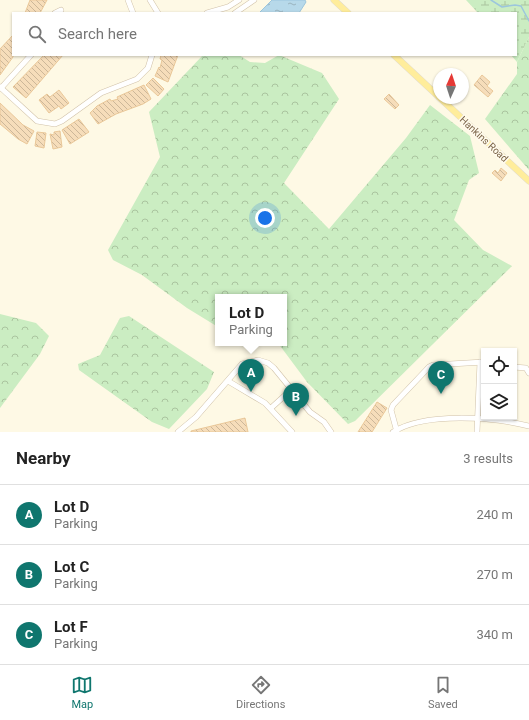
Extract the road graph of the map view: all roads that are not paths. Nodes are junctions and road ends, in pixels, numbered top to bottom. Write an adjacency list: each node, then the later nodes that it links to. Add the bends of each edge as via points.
1 (128, 0): 8 (street)
2 (150, 0): 9 (street)
3 (239, 0): 10 (street, via 228,7)
4 (254, 0): 11 (street)
5 (334, 0): 12 (main road)
6 (62, 10): 7 (street)
7 (57, 12)
8 (134, 12)
9 (157, 12)
10 (210, 12)
11 (236, 12)
12 (347, 12)
13 (31, 56): 16 (street)
14 (152, 56): 16 (street, via 148,68 137,79 102,93 55,124 37,121)
15 (395, 56): 17 (main road, Hankins Road)
16 (1, 88)
17 (433, 91)
18 (447, 104): 19 (main road, Hankins Road)
19 (529, 180)
20 (481, 362): 29 (street, via 429,367 393,405 391,410)
21 (517, 367): 22 (street, via 526,368)
22 (529, 373)
23 (481, 376): 27 (street)
24 (228, 381): 25 (street, via 242,364 258,360 274,368); 26 (street); 30 (street, via 196,417)
25 (291, 390): 26 (street); 32 (street)
26 (271, 408): 31 (street)
27 (478, 417): 28 (street); 29 (street, via 439,419); 33 (street)
28 (529, 426)
29 (395, 431)
30 (178, 432)
31 (292, 432)
32 (331, 432)
33 (477, 432)

